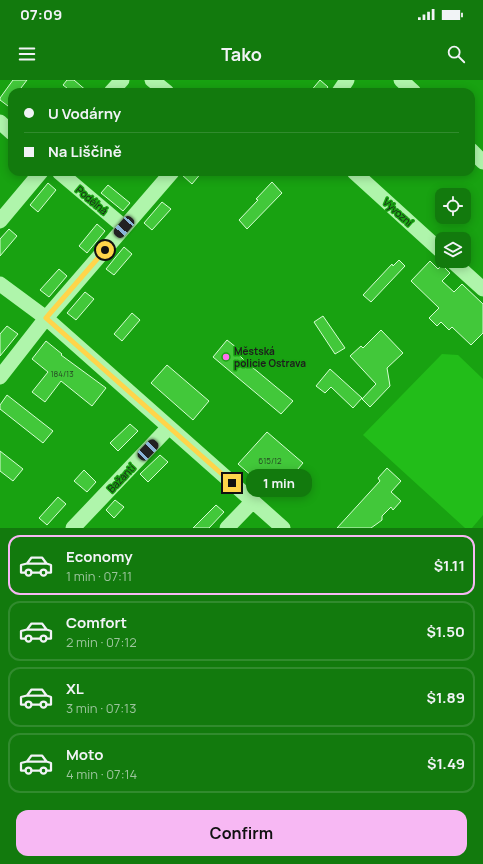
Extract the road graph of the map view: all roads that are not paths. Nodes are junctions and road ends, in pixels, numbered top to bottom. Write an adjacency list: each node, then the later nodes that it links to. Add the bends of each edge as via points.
1 (122, 80): 4 (street)
2 (152, 80): 5 (street)
3 (401, 80): 6 (street)
4 (115, 88)
5 (163, 88)
6 (410, 88)
7 (0, 122): 8 (street)
8 (8, 129)
9 (475, 154): 10 (street)
10 (483, 162)
11 (38, 176): 15 (street)
12 (64, 176): 16 (street, Podélná)
13 (169, 176): 16 (street)
14 (358, 176): 17 (street, Vývozní)
15 (0, 221)
16 (124, 227): 21 (street)
17 (435, 246)
18 (460, 268): 20 (street)
19 (0, 284): 21 (street)
20 (483, 289)
21 (46, 318): 22 (street); 23 (street)
22 (0, 377)
23 (169, 427): 24 (street); 25 (street, Bažantí)
24 (253, 501): 26 (street); 27 (street)
25 (73, 528)
26 (227, 528)
27 (283, 528)

